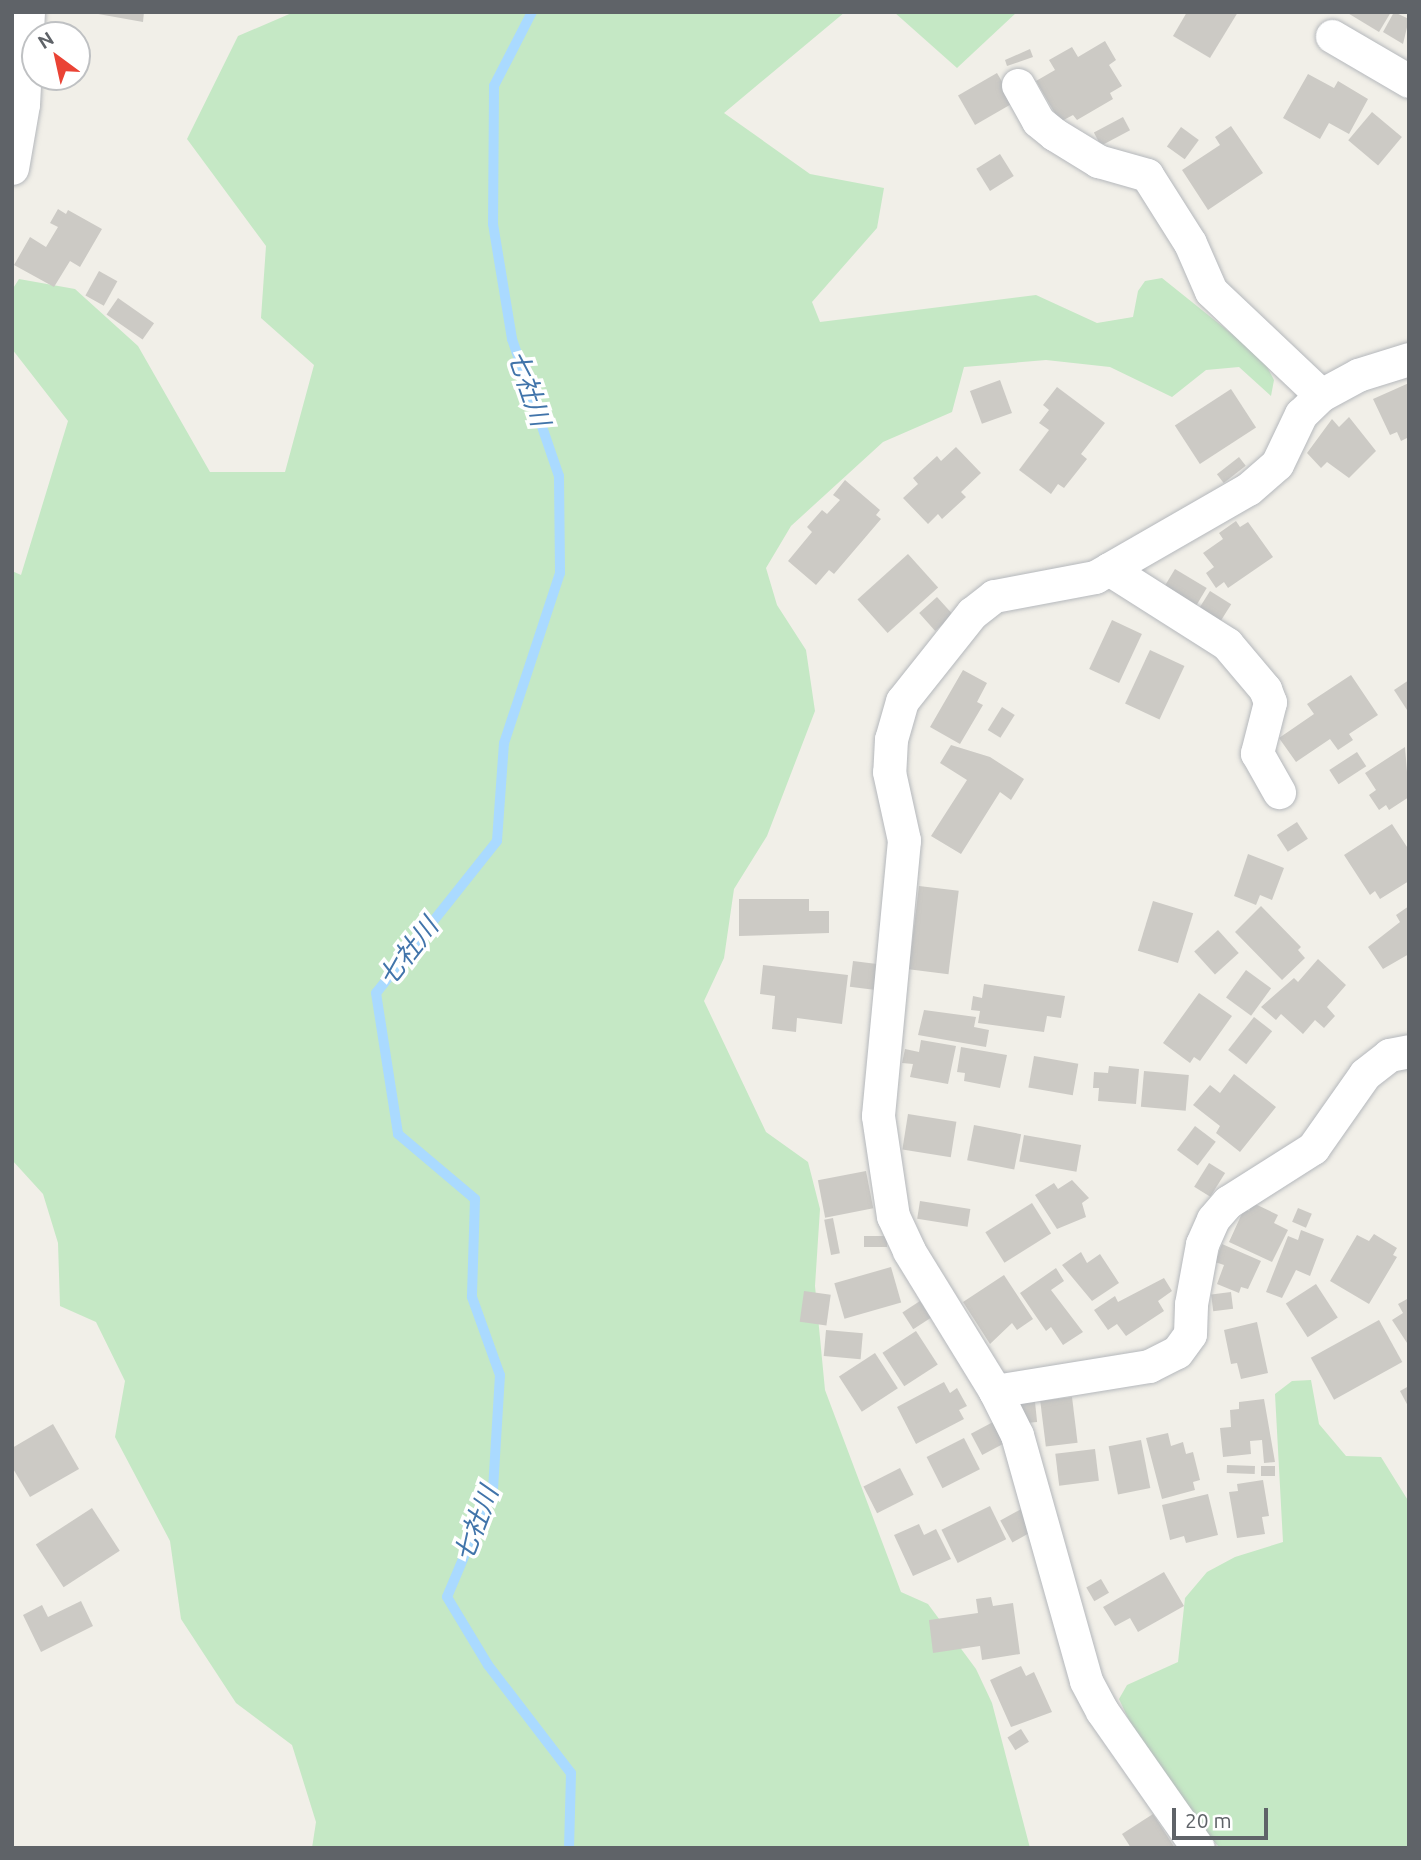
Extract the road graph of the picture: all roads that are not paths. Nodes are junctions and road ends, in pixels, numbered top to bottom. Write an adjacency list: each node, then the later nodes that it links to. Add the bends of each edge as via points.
1 (29, 12): 5 (street, via 23,104)
2 (1332, 36): 3 (street)
3 (1409, 80)
4 (1018, 85): 7 (street, via 1038,121 1054,134 1098,161 1147,175 1189,243 1211,291)
5 (12, 168)
6 (1409, 359): 7 (street, via 1357,375)
7 (1321, 395): 8 (street, via 1301,414 1277,464 1248,489)
8 (1109, 569): 9 (street, via 1227,644 1265,689 1270,702 1257,753); 11 (street, via 1095,577 994,596 972,612 902,701 891,738 889,772 904,840 878,1116 885,1180 893,1216 909,1251)
9 (1279, 792)
10 (1409, 1051): 11 (street, via 1389,1055 1365,1074 1313,1148 1228,1202 1213,1219 1202,1244 1190,1334 1177,1352 1149,1366)
11 (995, 1391): 12 (street, via 1017,1435 1086,1681)
12 (1198, 1848)

